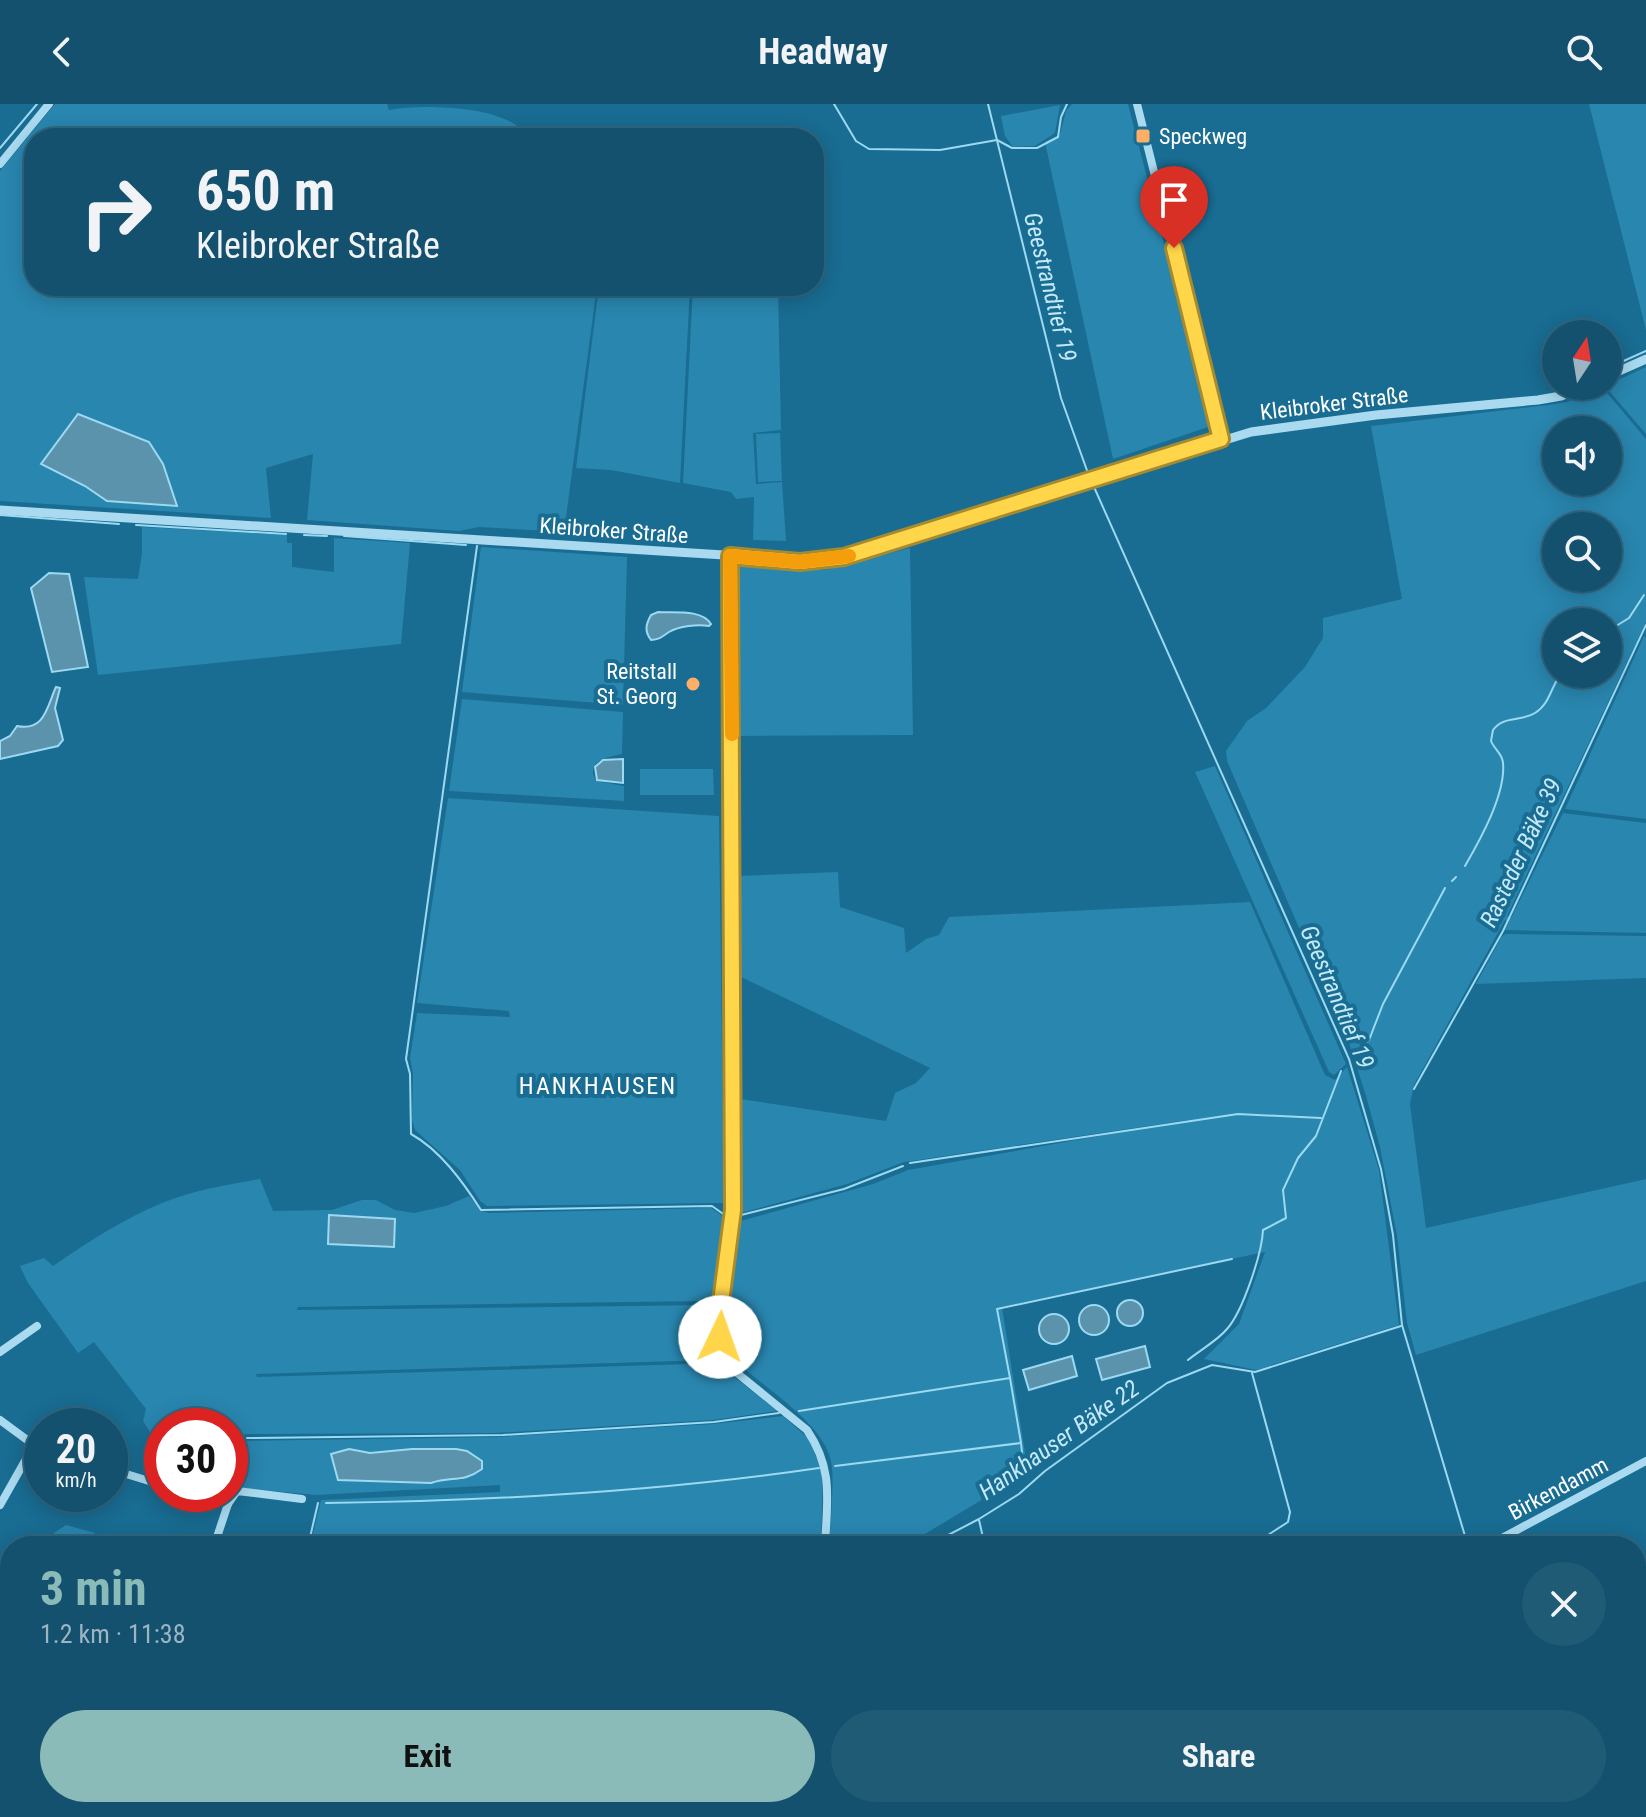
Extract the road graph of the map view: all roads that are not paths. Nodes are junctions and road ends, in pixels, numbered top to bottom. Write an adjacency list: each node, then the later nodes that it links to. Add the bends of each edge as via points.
1 (49, 104): 3 (street)
2 (1137, 104): 9 (street)
3 (29, 128)
4 (24, 135): 5 (street)
5 (0, 164)
6 (1646, 359): 7 (street)
7 (1622, 370)
8 (1542, 399): 9 (street, Kleibroker Straße, via 1313,423)
9 (1221, 439): 11 (street, Kleibroker Straße, via 844,557 800,562)
10 (0, 510): 11 (street, Kleibroker Straße)
11 (730, 556): 23 (street, via 733,1210 718,1325 737,1373 807,1430 818,1449 827,1472)
12 (37, 1326): 13 (street)
13 (0, 1352)
14 (0, 1420): 15 (street)
15 (24, 1435)
16 (1646, 1461): 24 (street, Birkendamm)
17 (24, 1467): 20 (street)
18 (248, 1492): 19 (street)
19 (302, 1499)
20 (0, 1505)
21 (225, 1512): 22 (street)
22 (217, 1536)
23 (825, 1536)
24 (1506, 1536)

